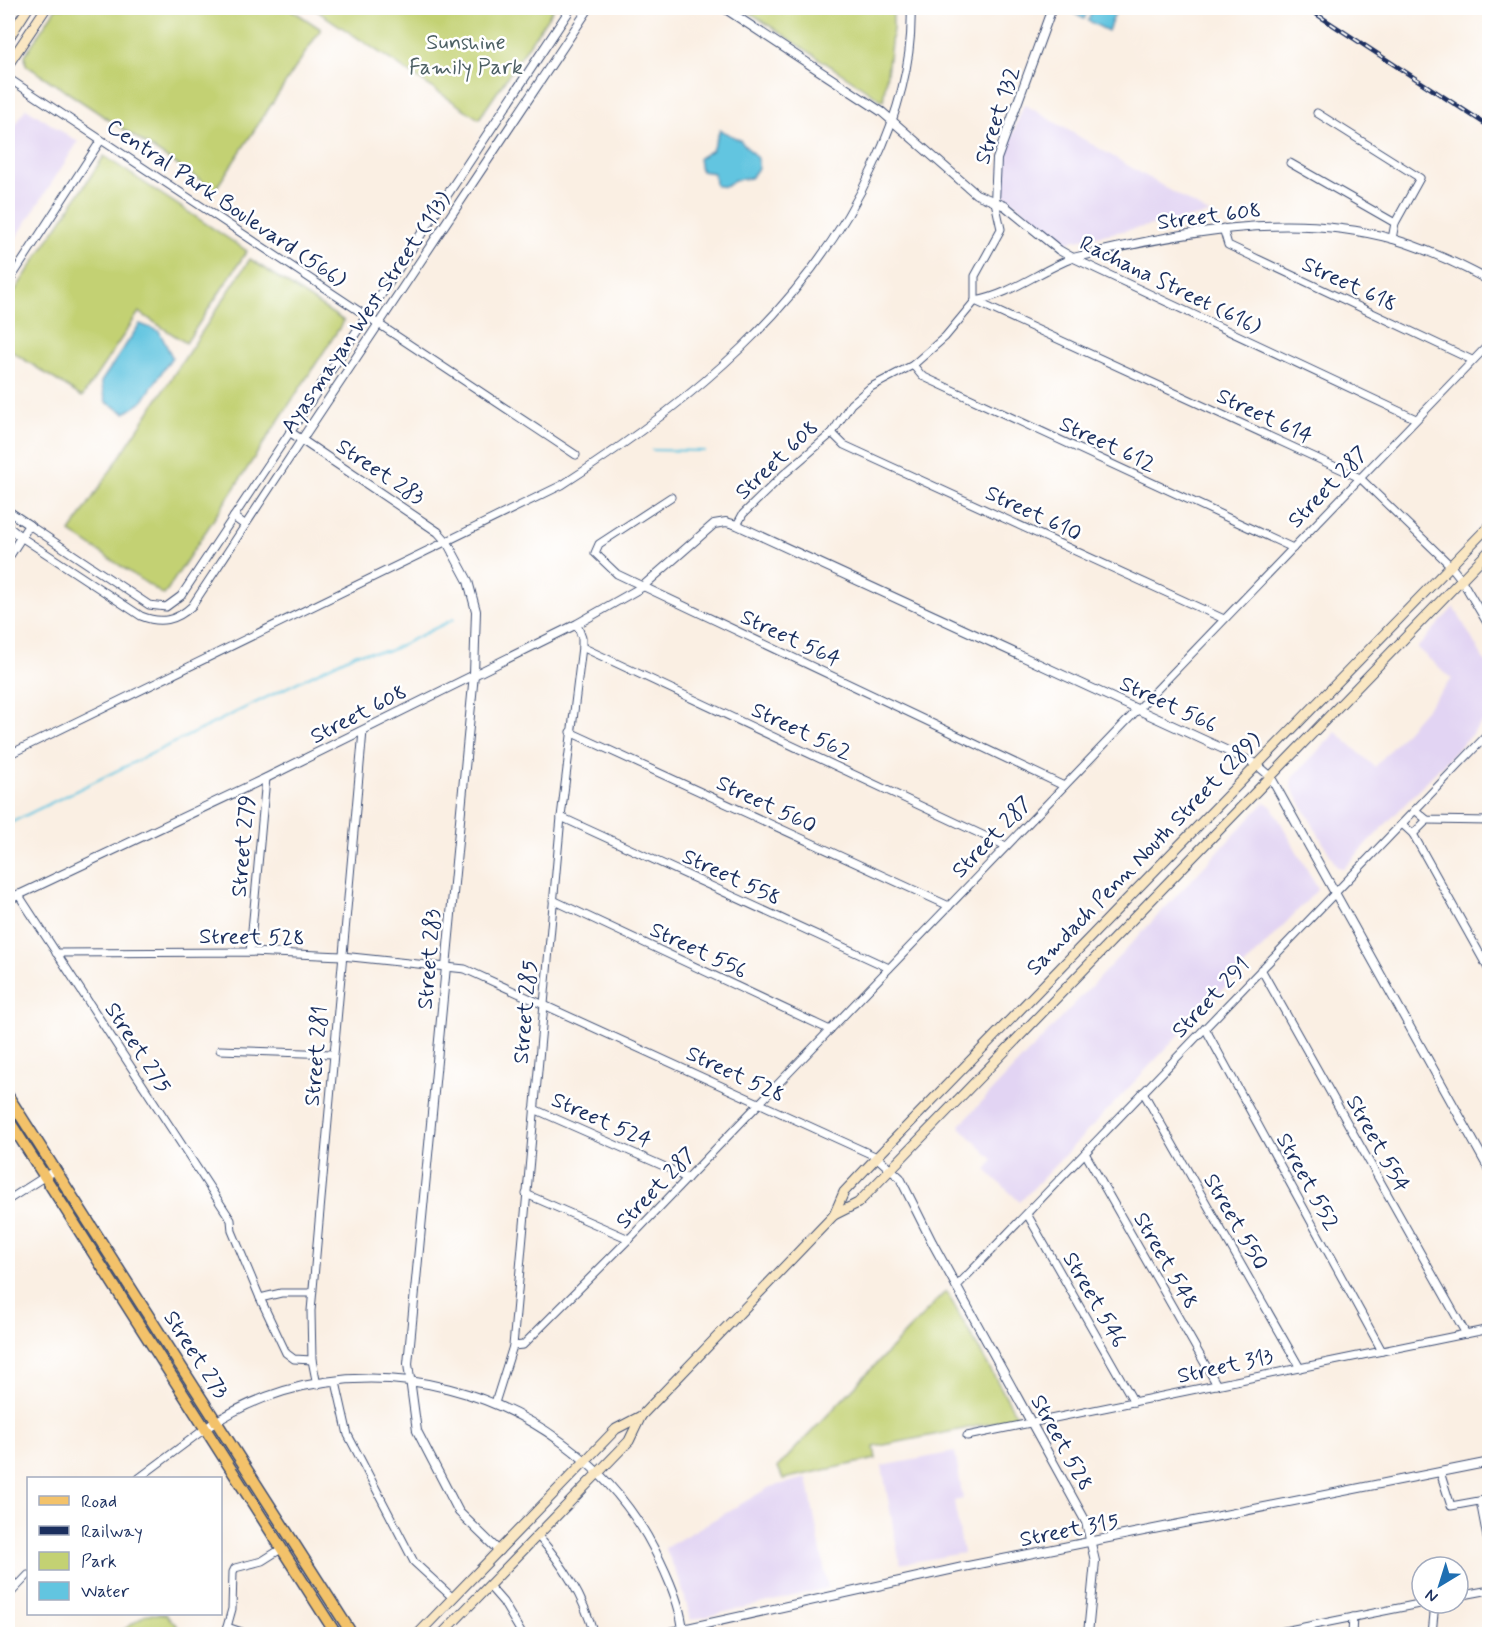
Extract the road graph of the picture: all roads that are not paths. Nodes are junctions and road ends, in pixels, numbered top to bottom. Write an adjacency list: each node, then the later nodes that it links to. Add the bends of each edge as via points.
1 (28, 8): 8 (main road)
2 (46, 8): 9 (main road)
3 (571, 8): 10 (street, Ayasmayan West Street (113))
4 (589, 8): 12 (street, Ayasmayan West Street (113))
5 (724, 8): 14 (street, Rachana Street (616))
6 (911, 8): 14 (street, via 912,31)
7 (1052, 8): 17 (street, Street 132, via 997,159)
8 (8, 39)
9 (8, 65)
10 (528, 72): 12 (street); 21 (street, Ayasmayan West Street (113))
11 (8, 78): 15 (street, Central Park Boulevard (566))
12 (541, 80): 22 (street, Ayasmayan West Street (113))
13 (1317, 113): 18 (street, via 1419,178)
14 (893, 121): 17 (street, Rachana Street (616), via 976,194); 48 (street, via 867,181 832,242 799,288 747,344 633,440 562,485)
15 (101, 140): 25 (street); 27 (street, Central Park Boulevard (566))
16 (1290, 163): 18 (street)
17 (994, 202): 23 (street, Rachana Street (616), via 1005,206); 26 (street, Street 132, via 1001,229 975,276)
18 (1395, 223): 20 (street)
19 (1223, 228): 20 (street, Street 608, via 1300,226); 23 (street, Street 608); 30 (street, Street 618, via 1228,245)
20 (1392, 239): 24 (street, Street 608, via 1429,251)
21 (417, 240): 22 (street); 27 (street, Ayasmayan West Street (113))
22 (429, 249): 28 (street, Ayasmayan West Street (113))
23 (1073, 258): 26 (street, Street 608, via 994,298); 32 (street, Rachana Street (616))
24 (1490, 281)
25 (8, 283)
26 (975, 301): 31 (street, Street 608, via 945,337); 37 (street, Street 614)
27 (366, 317): 28 (street, Central Park Boulevard (566)); 33 (street, Ayasmayan West Street (113))
28 (378, 325): 35 (street, Ayasmayan West Street (113)); 36 (street, Central Park Boulevard (566))
29 (1490, 343): 30 (street, Street 287)
30 (1472, 360): 32 (street, Street 287)
31 (913, 364): 34 (street, Street 608, via 862,394); 49 (street, Street 612, via 922,376)
32 (1416, 419): 37 (street, Street 287)
33 (290, 432): 35 (street, Street 283); 41 (street, Ayasmayan West Street (113))
34 (832, 433): 44 (street, Street 608, via 783,474); 55 (street, Street 610, via 844,445)
35 (302, 440): 43 (street, Ayasmayan West Street (113)); 48 (street, Street 283, via 438,532)
36 (576, 455)
37 (1360, 478): 49 (street, Street 287); 52 (street, Street 614)
38 (671, 497): 54 (street, Street 564, via 599,544 595,553 616,574)
39 (8, 511): 40 (street)
40 (16, 516): 42 (street); 46 (street)
41 (234, 517): 42 (street, Ayasmayan West Street (113), via 182,596 166,607 149,605); 43 (street)
42 (29, 525): 47 (street)
43 (245, 525): 47 (street, Ayasmayan West Street (113), via 192,606 182,615 158,621 141,616)
44 (737, 525): 54 (street, Street 608, via 714,524); 62 (street, Street 566)
45 (1490, 525): 52 (main road, Samdach Penn Nouth Street (289))
46 (8, 528): 47 (street)
47 (21, 537): 51 (street)
48 (447, 542): 61 (street, Street 283, via 468,581 476,611); 66 (street)
49 (1293, 548): 55 (street, Street 287)
50 (1490, 550): 53 (main road, Samdach Penn Nouth Street (289))
51 (8, 558)
52 (1450, 565): 53 (street, Street 614); 59 (main road, Samdach Penn Nouth Street (289))
53 (1461, 579): 57 (street, Street 614); 60 (main road, Samdach Penn Nouth Street (289))
54 (642, 587): 56 (street, Street 608); 70 (street, Street 564)
55 (1224, 619): 62 (street, Street 287)
56 (577, 624): 58 (street, Street 285); 61 (street, Street 608)
57 (1490, 628)
58 (582, 647): 64 (street, Street 285); 77 (street, Street 562)
59 (1362, 655): 60 (main road); 67 (main road, Samdach Penn Nouth Street (289))
60 (1375, 668): 68 (main road, Samdach Penn Nouth Street (289))
61 (474, 674): 63 (street, Street 608); 88 (street, Street 283)
62 (1138, 709): 67 (street, Street 566); 70 (street, Street 287)
63 (363, 731): 69 (street, Street 608); 87 (street, Street 281)
64 (570, 732): 72 (street, Street 285); 84 (street, Street 560)
65 (1490, 732): 71 (street, Street 291)
66 (8, 755)
67 (1256, 764): 68 (street, Street 566); 78 (main road, Samdach Penn Nouth Street (289))
68 (1270, 776): 79 (main road, Samdach Penn Nouth Street (289)); 80 (street, Street 566)
69 (266, 778): 81 (street, Street 608); 85 (street, Street 279)
70 (1064, 786): 77 (street, Street 287)
71 (1415, 810): 73 (street); 75 (street, Street 291)
72 (561, 817): 83 (street, Street 285); 89 (street, Street 558)
73 (1426, 820): 74 (street); 76 (street)
74 (1490, 821)
75 (1402, 824): 76 (street); 80 (street, Street 291)
76 (1413, 834): 91 (street)
77 (1006, 846): 84 (street, Street 287)
78 (1169, 853): 79 (main road); 103 (main road, Samdach Penn Nouth Street (289))
79 (1183, 867): 105 (main road, Samdach Penn Nouth Street (289))
80 (1335, 893): 90 (street, Street 291); 104 (street, Street 566)
81 (18, 894): 82 (street, Street 608); 86 (street, Street 275)
82 (8, 900)
83 (553, 900): 92 (street, Street 285); 94 (street, Street 556)
84 (949, 906): 89 (street, Street 287)
85 (250, 952): 86 (street, Street 528); 87 (street, Street 528)
86 (56, 953): 117 (street, Street 275, via 231,1220)
87 (342, 956): 88 (street, Street 528); 96 (street, Street 281)
88 (445, 965): 92 (street, Street 528, via 465,969); 124 (street, Street 283)
89 (889, 968): 94 (street, Street 287)
90 (1261, 969): 93 (street, Street 291); 119 (street, Street 554)
91 (1490, 972)
92 (543, 1003): 99 (street, Street 528); 100 (street, Street 285)
93 (1205, 1028): 97 (street, Street 291); 121 (street, Street 552)
94 (830, 1030): 99 (street, Street 287)
95 (220, 1050): 96 (street)
96 (333, 1054): 116 (street, Street 281)
97 (1143, 1092): 102 (street, Street 291); 123 (street, Street 550)
98 (8, 1096): 106 (main road, Street 273)
99 (759, 1105): 103 (street, Street 528); 109 (street, Street 287)
100 (534, 1109): 109 (street, Street 524); 110 (street, Street 285)
101 (8, 1119): 108 (main road, Street 273)
102 (1085, 1153): 112 (street, Street 291); 127 (street, Street 548)
103 (877, 1157): 105 (street, Street 528); 113 (main road, Samdach Penn Nouth Street (289), via 844,1192)
104 (1486, 1158): 107 (street, Street 566)
105 (891, 1169): 113 (main road, Samdach Penn Nouth Street (289), via 858,1203); 115 (street, Street 528, via 900,1178)
106 (55, 1170): 108 (street); 131 (main road, Street 273)
107 (1490, 1171)
108 (45, 1177): 111 (street); 133 (main road, Street 273)
109 (687, 1179): 114 (street, Street 287)
110 (526, 1194): 114 (street); 120 (street, Street 285)
111 (8, 1200)
112 (1027, 1214): 115 (street, Street 291); 128 (street, Street 546)
113 (834, 1215): 130 (main road, Samdach Penn Nouth Street (289))
114 (629, 1239): 120 (street, Street 287, via 523,1346)
115 (956, 1287): 132 (street, Street 528)
116 (312, 1293): 117 (street); 122 (street, Street 281)
117 (260, 1298): 122 (street, Street 275, via 286,1353 294,1359)
118 (1490, 1329): 119 (street, Street 313)
119 (1466, 1334): 121 (street, Street 313)
120 (513, 1346): 129 (street, Street 285)
121 (1382, 1351): 123 (street, Street 313)
122 (312, 1360): 126 (street, Street 281)
123 (1300, 1368): 127 (street, Street 313)
124 (409, 1381): 125 (street); 129 (street, via 451,1388); 145 (street, Street 283, via 417,1431 459,1512)
125 (336, 1382): 126 (street); 154 (street, via 348,1435 414,1562)
126 (317, 1385): 131 (street, via 282,1393)
127 (1217, 1385): 128 (street, Street 313)
128 (1134, 1402): 132 (street, Street 313)
129 (495, 1403): 135 (street, via 543,1427)
130 (641, 1416): 135 (main road, Samdach Penn Nouth Street (289), via 616,1429); 138 (main road, Samdach Penn Nouth Street (289), via 629,1441)
131 (217, 1421): 133 (street); 162 (main road, Street 273)
132 (1032, 1423): 134 (street, Street 313); 143 (street, Street 528, via 1086,1522)
133 (206, 1428): 139 (street); 144 (main road, Street 273)
134 (967, 1436)
135 (586, 1460): 138 (street); 145 (main road, Samdach Penn Nouth Street (289))
136 (1490, 1462): 137 (street, Street 315)
137 (1440, 1472): 141 (street, via 1451,1506); 143 (street, Street 315)
138 (599, 1473): 142 (main road, Samdach Penn Nouth Street (289)); 159 (street, via 632,1512 653,1547 670,1585)
139 (142, 1477)
140 (1490, 1499): 141 (street)
141 (1480, 1501): 146 (street)
142 (538, 1536): 150 (main road, Samdach Penn Nouth Street (289)); 166 (street, via 576,1587)
143 (1093, 1543): 159 (street, Street 315, via 963,1568); 168 (street, Street 528)
144 (281, 1549): 158 (street, via 232,1572 232,1609); 161 (main road, Street 273)
145 (499, 1551): 154 (main road, Samdach Penn Nouth Street (289))
146 (1490, 1552)
147 (27, 1576): 149 (street)
148 (8, 1577): 149 (street)
149 (17, 1586): 153 (street)
150 (489, 1586): 164 (main road, Samdach Penn Nouth Street (289)); 165 (street)
151 (1490, 1590): 152 (street)
152 (1470, 1594)
153 (8, 1596)
154 (453, 1598): 163 (main road, Samdach Penn Nouth Street (289))
155 (1410, 1606): 157 (street)
156 (1434, 1615): 171 (street)
157 (1353, 1617): 169 (street); 170 (street)
158 (226, 1631): 160 (street)
159 (683, 1632): 167 (street, Street 315)
160 (248, 1635)
161 (336, 1635)
162 (352, 1635)
163 (418, 1635)
164 (442, 1635)
165 (522, 1635)
166 (594, 1635)
167 (655, 1635)
168 (1088, 1635)
169 (1269, 1635)
170 (1352, 1635)
171 (1432, 1635)

